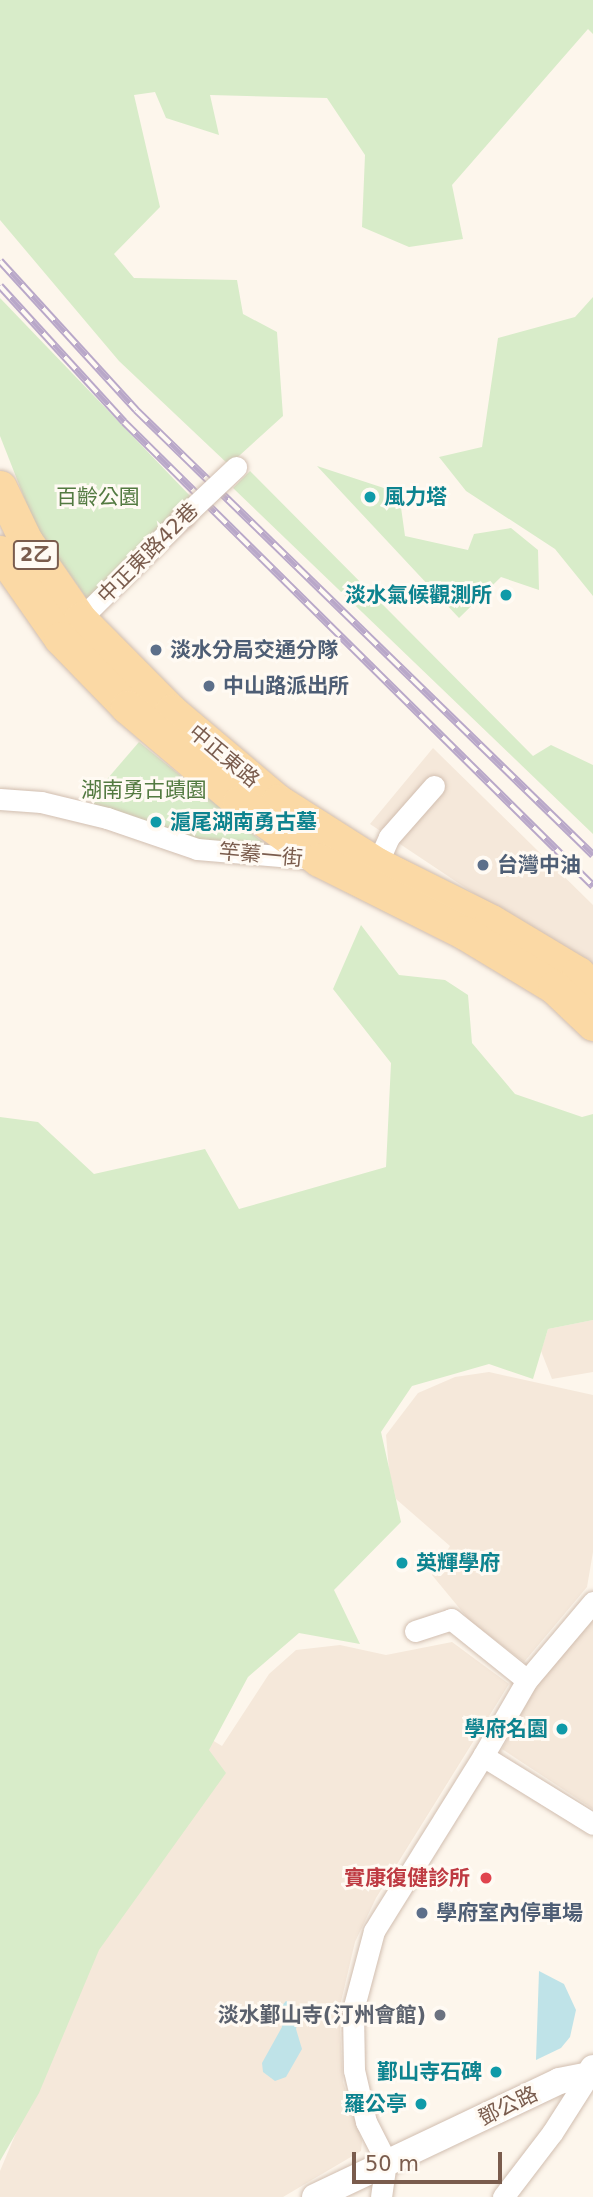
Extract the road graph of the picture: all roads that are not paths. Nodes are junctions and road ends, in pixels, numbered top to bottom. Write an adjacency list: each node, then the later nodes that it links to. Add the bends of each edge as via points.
1 (236, 467): 4 (street, 中正東路42巷, bridge)
2 (0, 487): 4 (main road, 中正東路 / 2乙)
3 (0, 552): 4 (main road, 中正東路 / 2乙)
4 (70, 629): 7 (main road, 中正東路 / 2乙, via 137,716 239,802); 8 (main road, 中正東路 / 2乙, via 278,801)
5 (434, 786): 8 (street, via 389,837)
6 (0, 799): 7 (street, 竿蓁一街, via 41,802 81,812 197,849)
7 (318, 860): 10 (main road, 中正東路 / 2乙, via 463,932 554,987)
8 (377, 864): 9 (main road, 中正東路 / 2乙, via 491,921 578,973)
9 (593, 989)
10 (593, 1024)
11 (593, 1602): 13 (street)
12 (415, 1631): 13 (street, via 451,1619)
13 (527, 1680): 14 (street)
14 (483, 1756): 15 (street); 17 (street, via 374,1931 353,2011 354,2070 366,2122)
15 (593, 1824)
16 (592, 2073): 17 (street, 鄧公路, via 559,2081 421,2149); 20 (street)
17 (386, 2161): 18 (street, 鄧公路); 19 (street)
18 (315, 2197)
19 (381, 2197)
20 (503, 2197)

